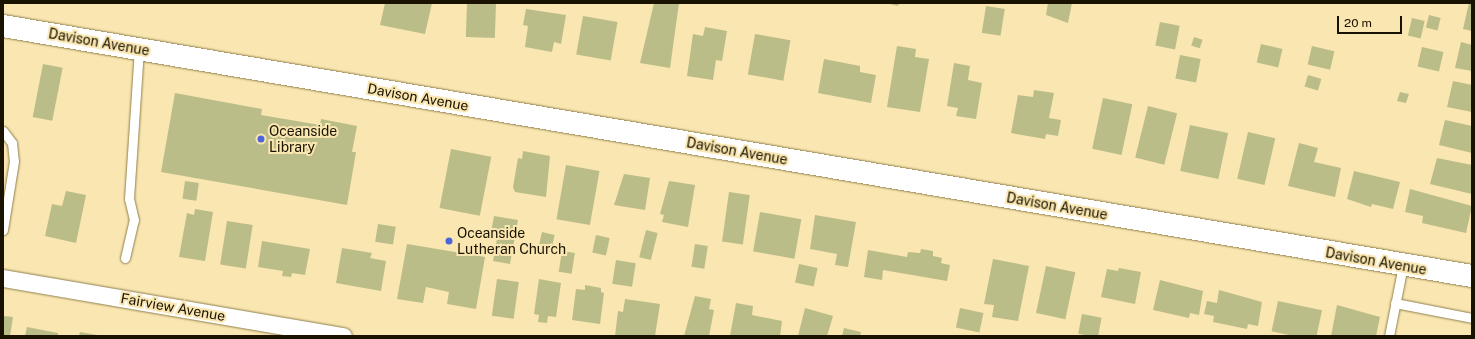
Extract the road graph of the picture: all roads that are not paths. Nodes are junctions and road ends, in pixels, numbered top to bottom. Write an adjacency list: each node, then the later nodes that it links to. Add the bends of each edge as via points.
1 (3, 26): 2 (main road, Davison Avenue)
2 (139, 49): 5 (lane, via 129,199 134,220); 6 (main road, Davison Avenue)
3 (3, 131): 4 (lane, via 12,143 14,162)
4 (3, 230)
5 (125, 258)
6 (1403, 265): 7 (main road, Davison Avenue); 9 (lane)
7 (1472, 276)
8 (3, 278): 11 (street, Fairview Avenue)
9 (1395, 303): 10 (lane); 12 (lane)
10 (1472, 318)
11 (343, 336)
12 (1389, 336)

